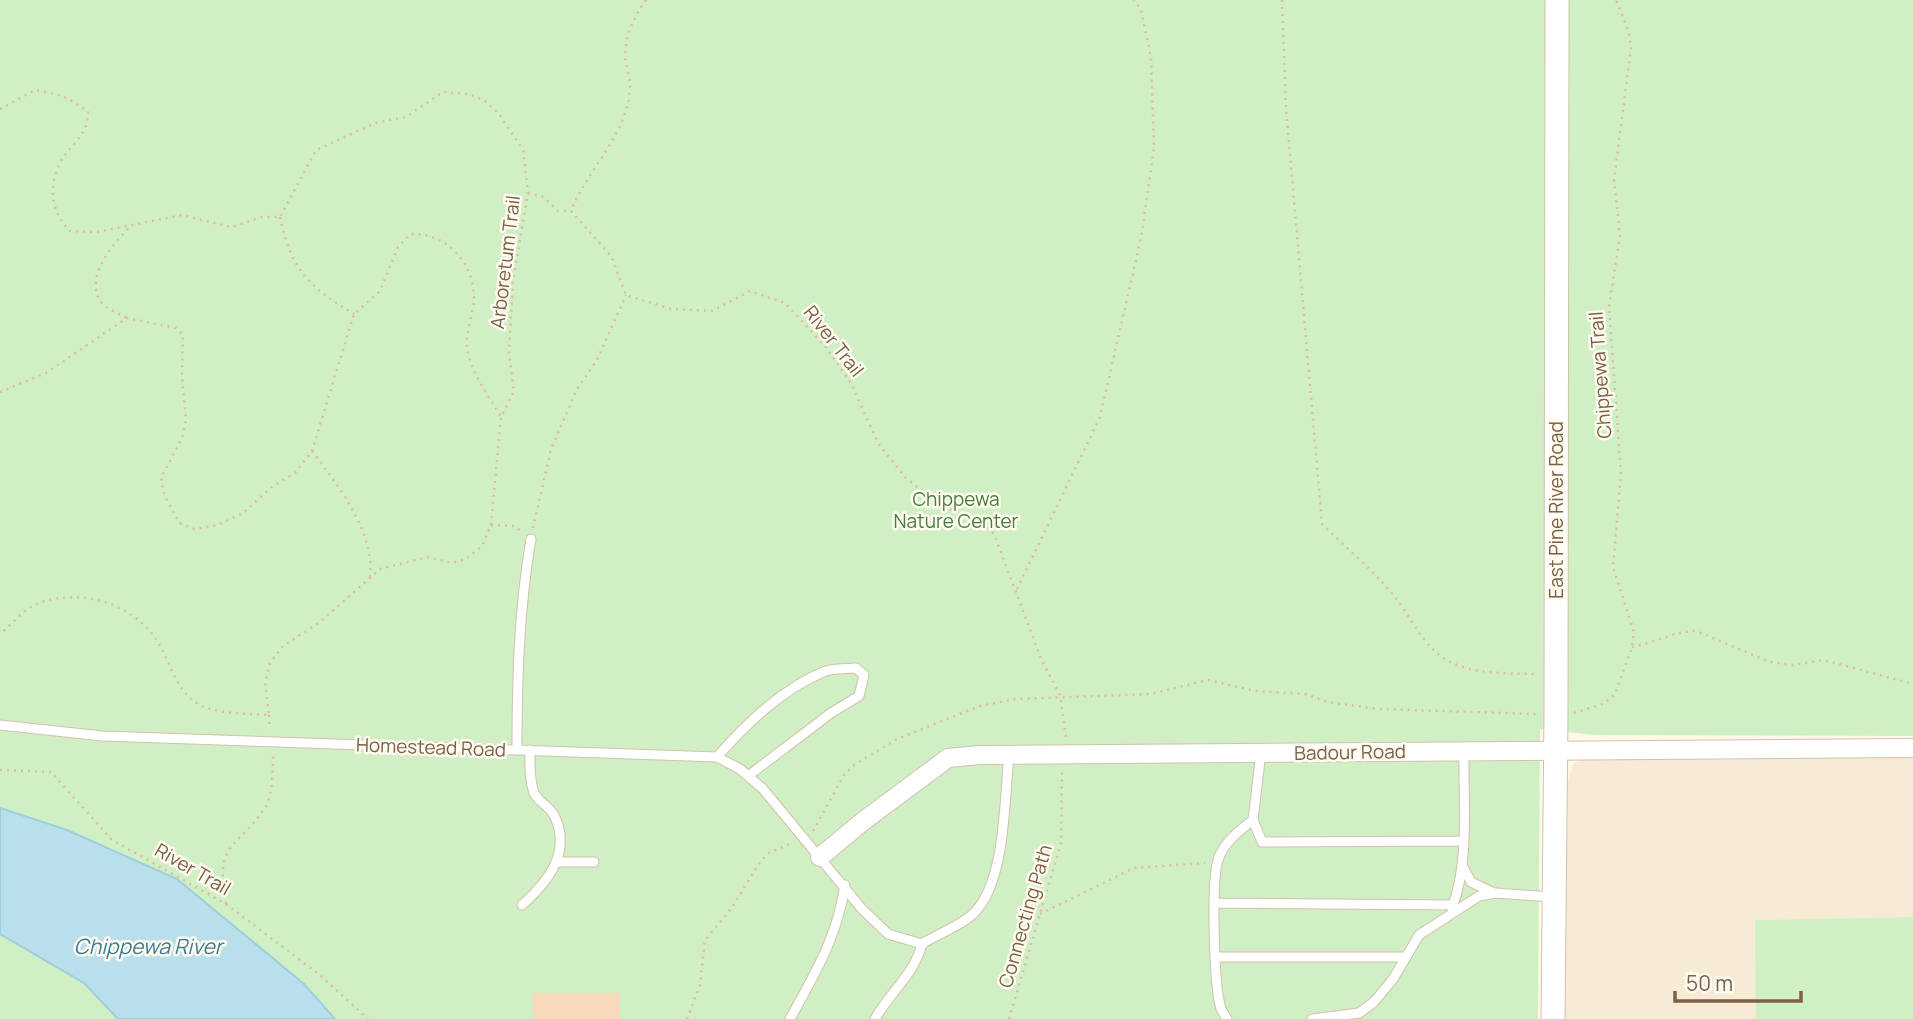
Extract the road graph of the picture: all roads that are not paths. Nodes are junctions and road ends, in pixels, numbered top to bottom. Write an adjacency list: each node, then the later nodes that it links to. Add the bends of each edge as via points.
1 (1557, 0): 6 (street, East Pine River Road)
2 (531, 539): 5 (lane, via 517,666)
3 (0, 725): 5 (lane, Homestead Road, via 102,736)
4 (1913, 748): 6 (street, Badour Road)
5 (517, 749): 7 (lane, Homestead Road)
6 (1556, 749): 8 (street, Badour Road); 21 (street, East Pine River Road)
7 (530, 750): 11 (lane, Homestead Road); 16 (lane, via 535,795 555,814 561,838)
8 (1464, 750): 9 (street, Badour Road); 14 (lane)
9 (1261, 752): 10 (street, Badour Road); 13 (lane)
10 (1009, 756): 15 (street, Badour Road, via 948,758); 25 (lane, via 1004,823 991,887 973,914)
11 (717, 757): 12 (lane, Homestead Road); 12 (lane, via 782,695 814,677 825,671 856,668 864,675 859,696)
12 (748, 776): 15 (lane, Homestead Road)
13 (1253, 820): 14 (lane, via 1262,842); 22 (lane, via 1233,836 1218,863)
14 (1462, 841): 18 (lane)
15 (821, 857): 19 (lane, Homestead Road)
16 (558, 862): 17 (lane); 23 (lane)
17 (594, 862)
18 (1462, 864): 20 (lane, via 1471,882); 24 (lane)
19 (845, 885): 25 (lane, Homestead Road, via 888,934); 28 (lane, via 831,944)
20 (1496, 893): 21 (lane); 24 (lane)
21 (1554, 897): 32 (street, East Pine River Road)
22 (1215, 903): 24 (lane); 26 (lane)
23 (523, 905)
24 (1452, 909): 27 (lane, via 1419,935)
25 (922, 944): 29 (lane, via 908,978)
26 (1217, 957): 27 (lane); 30 (lane, via 1220,1009)
27 (1405, 957): 31 (lane, via 1374,1002 1359,1013)
28 (790, 1019)
29 (874, 1019)
30 (1227, 1019)
31 (1311, 1019)
32 (1553, 1019)

